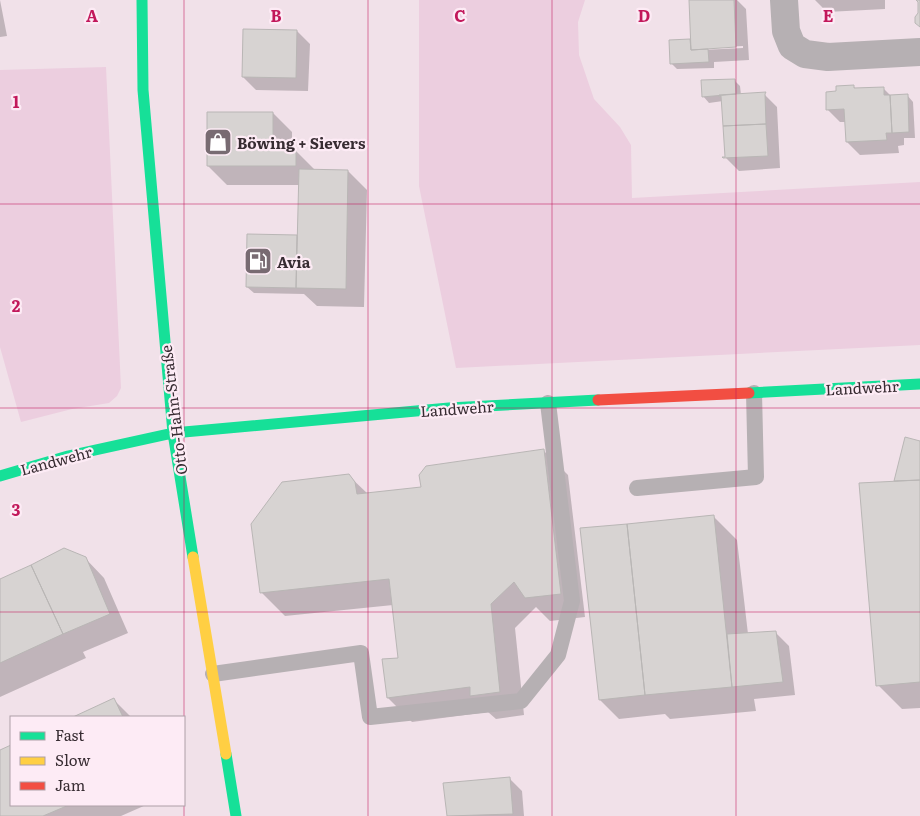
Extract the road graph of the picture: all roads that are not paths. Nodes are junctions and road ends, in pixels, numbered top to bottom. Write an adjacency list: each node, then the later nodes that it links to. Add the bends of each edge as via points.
1 (142, 0): 7 (main road, Otto-Hahn-Straße, via 143,90)
2 (784, 0): 3 (street, via 786,31 792,46 805,54 828,57)
3 (920, 52)
4 (920, 384): 5 (main road, Landwehr)
5 (754, 393): 6 (main road, Landwehr); 9 (lane, via 756,478)
6 (548, 403): 7 (main road, Landwehr, via 439,409); 10 (lane, via 572,601 558,655 521,701 370,717 361,653)
7 (173, 433): 8 (main road, Landwehr, via 68,456); 10 (main road, Otto-Hahn-Straße)
8 (0, 476)
9 (638, 488)
10 (213, 674): 11 (main road, Otto-Hahn-Straße)
11 (236, 816)

